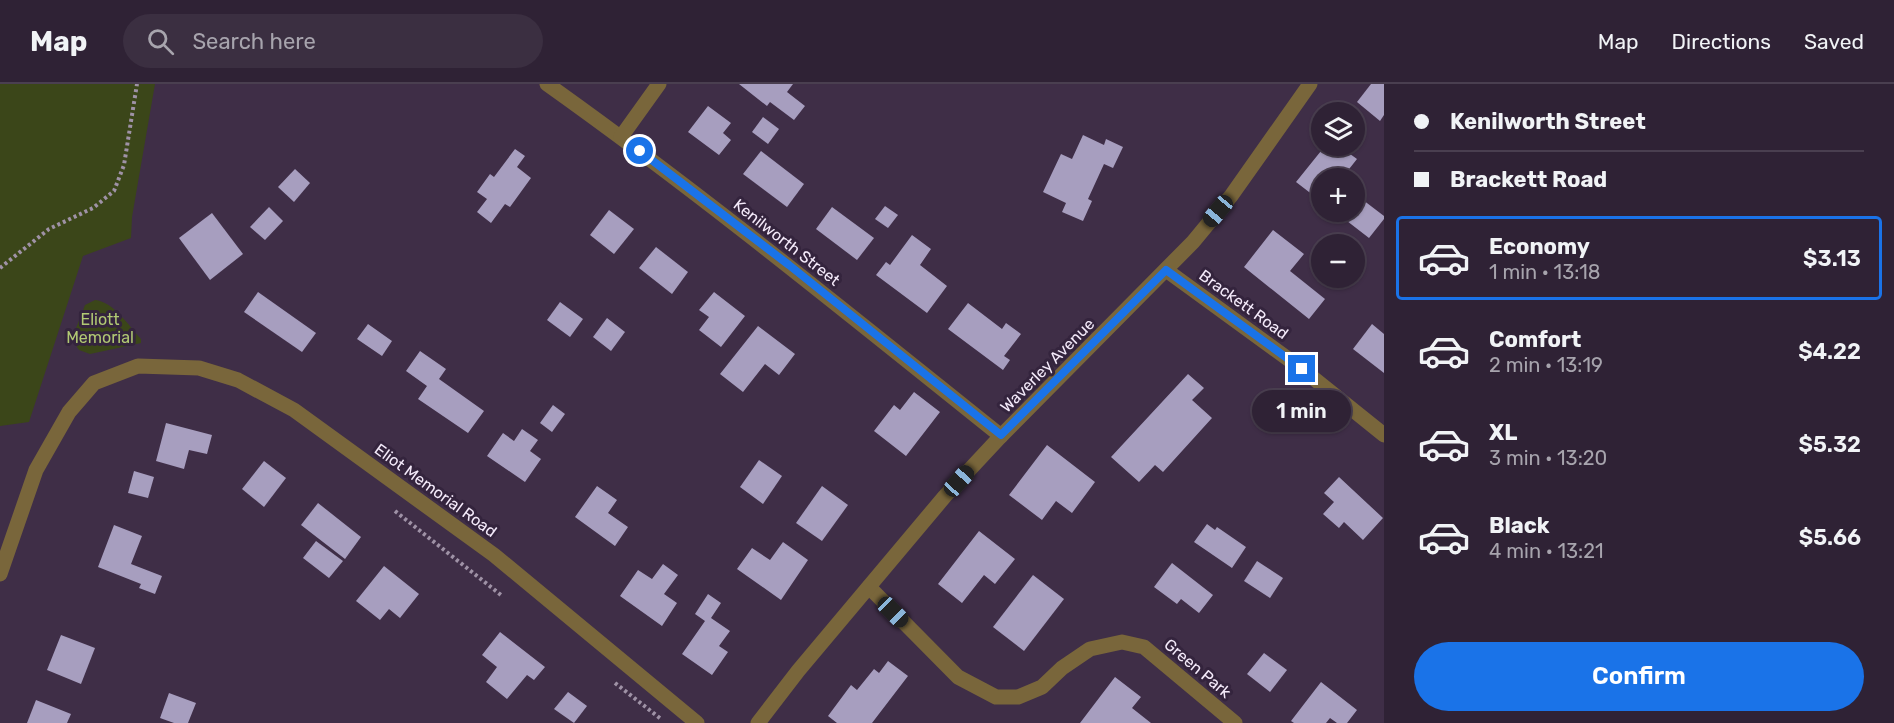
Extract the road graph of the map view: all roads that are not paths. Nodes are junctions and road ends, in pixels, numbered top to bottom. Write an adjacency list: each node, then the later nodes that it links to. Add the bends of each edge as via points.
1 (547, 84): 4 (street, Kenilworth Street)
2 (659, 84): 4 (street)
3 (1310, 84): 5 (street, Waverley Avenue, via 1231,196)
4 (621, 137): 6 (street, Kenilworth Street)
5 (1166, 270): 6 (street, Waverley Avenue); 7 (street, Brackett Road, via 1302,369)
6 (1001, 435): 9 (street, Waverley Avenue)
7 (1384, 435)
8 (0, 574): 10 (street, Eliot Memorial Road, via 36,470 69,412 94,383 138,366 199,368 238,380 294,410 494,555)
9 (869, 587): 11 (street, Waverley Avenue); 12 (street, Green Park, via 958,676 996,697 1018,697 1042,687 1090,649 1122,642 1144,646)
10 (697, 723)
11 (758, 723)
12 (1236, 723)

